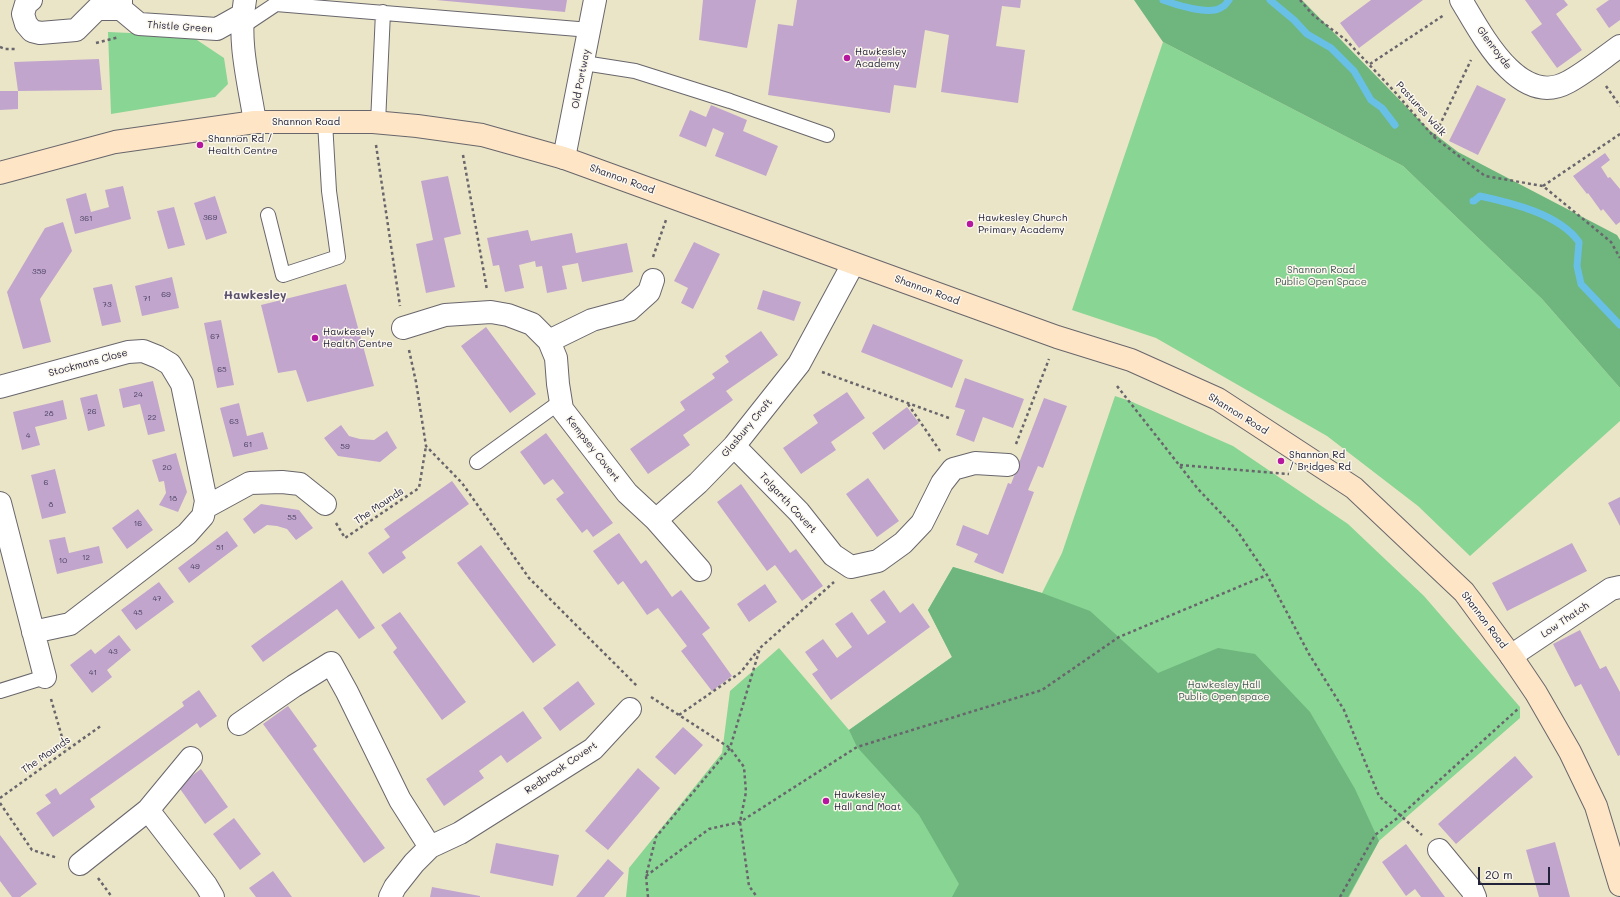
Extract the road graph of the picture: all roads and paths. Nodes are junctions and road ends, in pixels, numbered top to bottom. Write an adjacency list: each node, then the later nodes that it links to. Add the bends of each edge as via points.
1 (31, 0): 5 (street, Thistle Green, via 26,4 23,14 26,24 32,31 40,33 76,30 97,9)
2 (595, 0): 8 (street, Old Portway)
3 (1300, 0): 14 (path, Pastures Walk, via 1313,15 1346,40)
4 (1462, 1): 9 (street, Glenroyde); 14 (path)
5 (121, 4): 7 (street, Thistle Green, via 139,24 217,29)
6 (383, 12): 7 (lane, via 276,4); 8 (lane); 17 (lane)
7 (243, 14): 15 (street, via 243,48)
8 (590, 30): 13 (street, Old Portway)
9 (1483, 34): 10 (street, Glenroyde, via 1498,57 1523,81 1533,86 1552,88 1567,83); 21 (path)
10 (1620, 46)
11 (0, 47): 12 (path)
12 (5, 49)
13 (584, 63): 20 (lane, via 635,71); 22 (street, Old Portway)
14 (1370, 64): 21 (path, Pastures Walk)
15 (255, 122): 16 (street, Shannon Road); 23 (street, Shannon Road, via 115,142)
16 (325, 122): 17 (street, Shannon Road); 26 (lane, via 329,192 338,257 283,275)
17 (378, 123): 18 (street, Shannon Road)
18 (458, 131): 22 (street, Shannon Road, via 482,135); 30 (path)
19 (1620, 134): 24 (path)
20 (827, 135)
21 (1434, 137): 24 (path, Pastures Walk, via 1485,176)
22 (564, 158): 25 (street, Shannon Road)
23 (0, 173)
24 (1543, 186): 27 (path, Pastures Walk, via 1611,242)
25 (674, 198): 28 (street, Shannon Road); 29 (path, via 647,274)
26 (268, 215)
27 (1620, 258)
28 (853, 264): 32 (street, Shannon Road); 34 (street, Glasbury Croft)
29 (653, 280): 33 (street, via 649,292 629,310 592,320)
30 (491, 312): 31 (street, Kempsey Covert, via 445,315); 33 (street, Kempsey Covert, via 532,324)
31 (403, 328)
32 (1057, 336): 43 (path); 57 (street, Shannon Road, via 1131,360 1218,399 1354,488 1464,592)
33 (549, 341): 37 (street, Kempsey Covert, via 556,358)
34 (799, 364): 38 (path); 41 (street, Glasbury Croft)
35 (1117, 386): 44 (path)
36 (0, 387): 49 (street, Stockmans Close, via 128,352 143,351 158,357 170,364 182,384)
37 (560, 402): 42 (lane); 50 (street, Kempsey Covert, via 562,409 627,493)
38 (907, 403): 39 (path); 45 (path)
39 (949, 418)
40 (426, 446): 48 (path, The Mounds, via 419,488 345,538)
41 (734, 446): 50 (street, Glasbury Croft, via 698,483); 51 (street, Talgarth Covert, via 799,512 833,555)
42 (477, 462)
43 (1008, 465): 45 (street, via 975,463)
44 (1179, 465): 46 (path); 53 (path, via 1236,529)
45 (953, 469): 51 (street, via 942,483 922,523 903,543 878,561)
46 (1291, 474)
47 (0, 503): 55 (street)
48 (325, 504): 49 (street, via 300,484 282,482 250,483)
49 (206, 507): 55 (street, via 203,516 187,534 70,624)
50 (656, 520): 52 (street)
51 (851, 567): 56 (path)
52 (700, 570)
53 (1267, 575): 70 (path, via 1309,654 1344,710 1379,796); 71 (path, via 1119,637 1042,690 856,747)
54 (1620, 587): 57 (street, Low Thatch, via 1611,589)
55 (33, 632): 58 (street)
56 (760, 648): 64 (path); 64 (path, via 741,672 678,715)
57 (1511, 656): 60 (street, Shannon Road)
58 (44, 677): 59 (lane); 65 (path)
59 (0, 691)
60 (1536, 693): 70 (path); 76 (street, Shannon Road, via 1570,752 1596,806)
61 (630, 709): 72 (street, Redbrook Covert, via 593,749 460,833)
62 (239, 724): 72 (street, via 331,663 400,800)
63 (102, 725): 65 (path, The Mounds)
64 (730, 748): 71 (path, via 744,767 746,792); 75 (path, via 656,837)
65 (66, 751): 67 (path, The Mounds)
66 (191, 758): 69 (street)
67 (0, 798)
68 (0, 803): 74 (path, via 32,850)
69 (148, 810): 74 (street); 77 (street)
70 (1400, 816): 73 (path); 81 (path, via 1375,835)
71 (740, 822): 75 (path, via 709,829); 80 (path, via 749,886)
72 (430, 847): 78 (street, via 409,869)
73 (1439, 850): 82 (street, via 1472,890)
74 (80, 864)
75 (646, 876): 79 (path)
76 (1620, 885)
77 (213, 897)
78 (390, 897)
79 (648, 897)
80 (757, 897)
81 (1340, 897)
82 (1474, 897)

